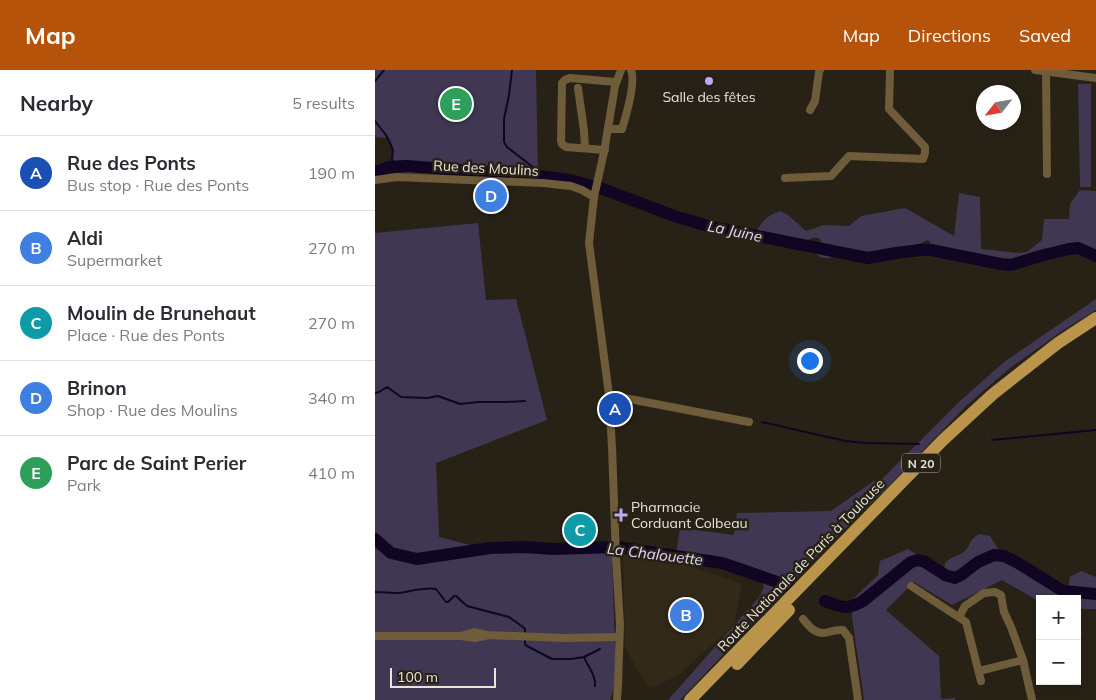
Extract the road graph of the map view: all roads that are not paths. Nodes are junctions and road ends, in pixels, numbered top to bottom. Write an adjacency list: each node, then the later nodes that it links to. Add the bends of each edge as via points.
1 (621, 70): 8 (street)
2 (631, 70): 11 (street, via 632,89 622,129)
3 (821, 70): 10 (street)
4 (890, 70): 15 (street, via 889,109 925,147 923,159 849,156 831,176)
5 (1035, 70): 6 (street)
6 (1046, 71): 7 (street); 14 (street)
7 (1096, 78)
8 (616, 82): 11 (street); 12 (street, via 570,78 562,83 561,141 566,147)
9 (578, 88): 12 (street)
10 (810, 110)
11 (608, 128): 13 (street)
12 (585, 148): 13 (street)
13 (605, 150): 17 (street)
14 (1047, 174)
15 (785, 178)
16 (375, 180): 17 (street, Rue des Moulins, via 397,177 543,183 571,186)
17 (594, 195): 20 (street, via 589,243)
18 (1096, 318): 33 (main road, Route Nationale de Paris à Toulouse / N 20, via 993,394 943,440)
19 (1096, 328): 34 (main road, Route Nationale de Paris à Toulouse / N 20, via 1064,348 949,445)
20 (609, 396): 21 (street); 26 (street)
21 (749, 422)
22 (911, 586): 23 (street)
23 (959, 617): 27 (street, via 965,606 983,593 1001,595 1004,612); 28 (street, via 966,622)
24 (803, 619): 35 (street, via 812,629 823,633 843,630 849,638)
25 (375, 636): 26 (street, via 461,636 474,632 485,635)
26 (619, 638): 30 (street)
27 (1023, 660): 28 (street); 36 (street)
28 (979, 671): 29 (street)
29 (981, 681)
30 (618, 684): 31 (street); 32 (street)
31 (617, 700)
32 (623, 700)
33 (690, 700)
34 (702, 700)
35 (858, 700)
36 (1032, 700)

